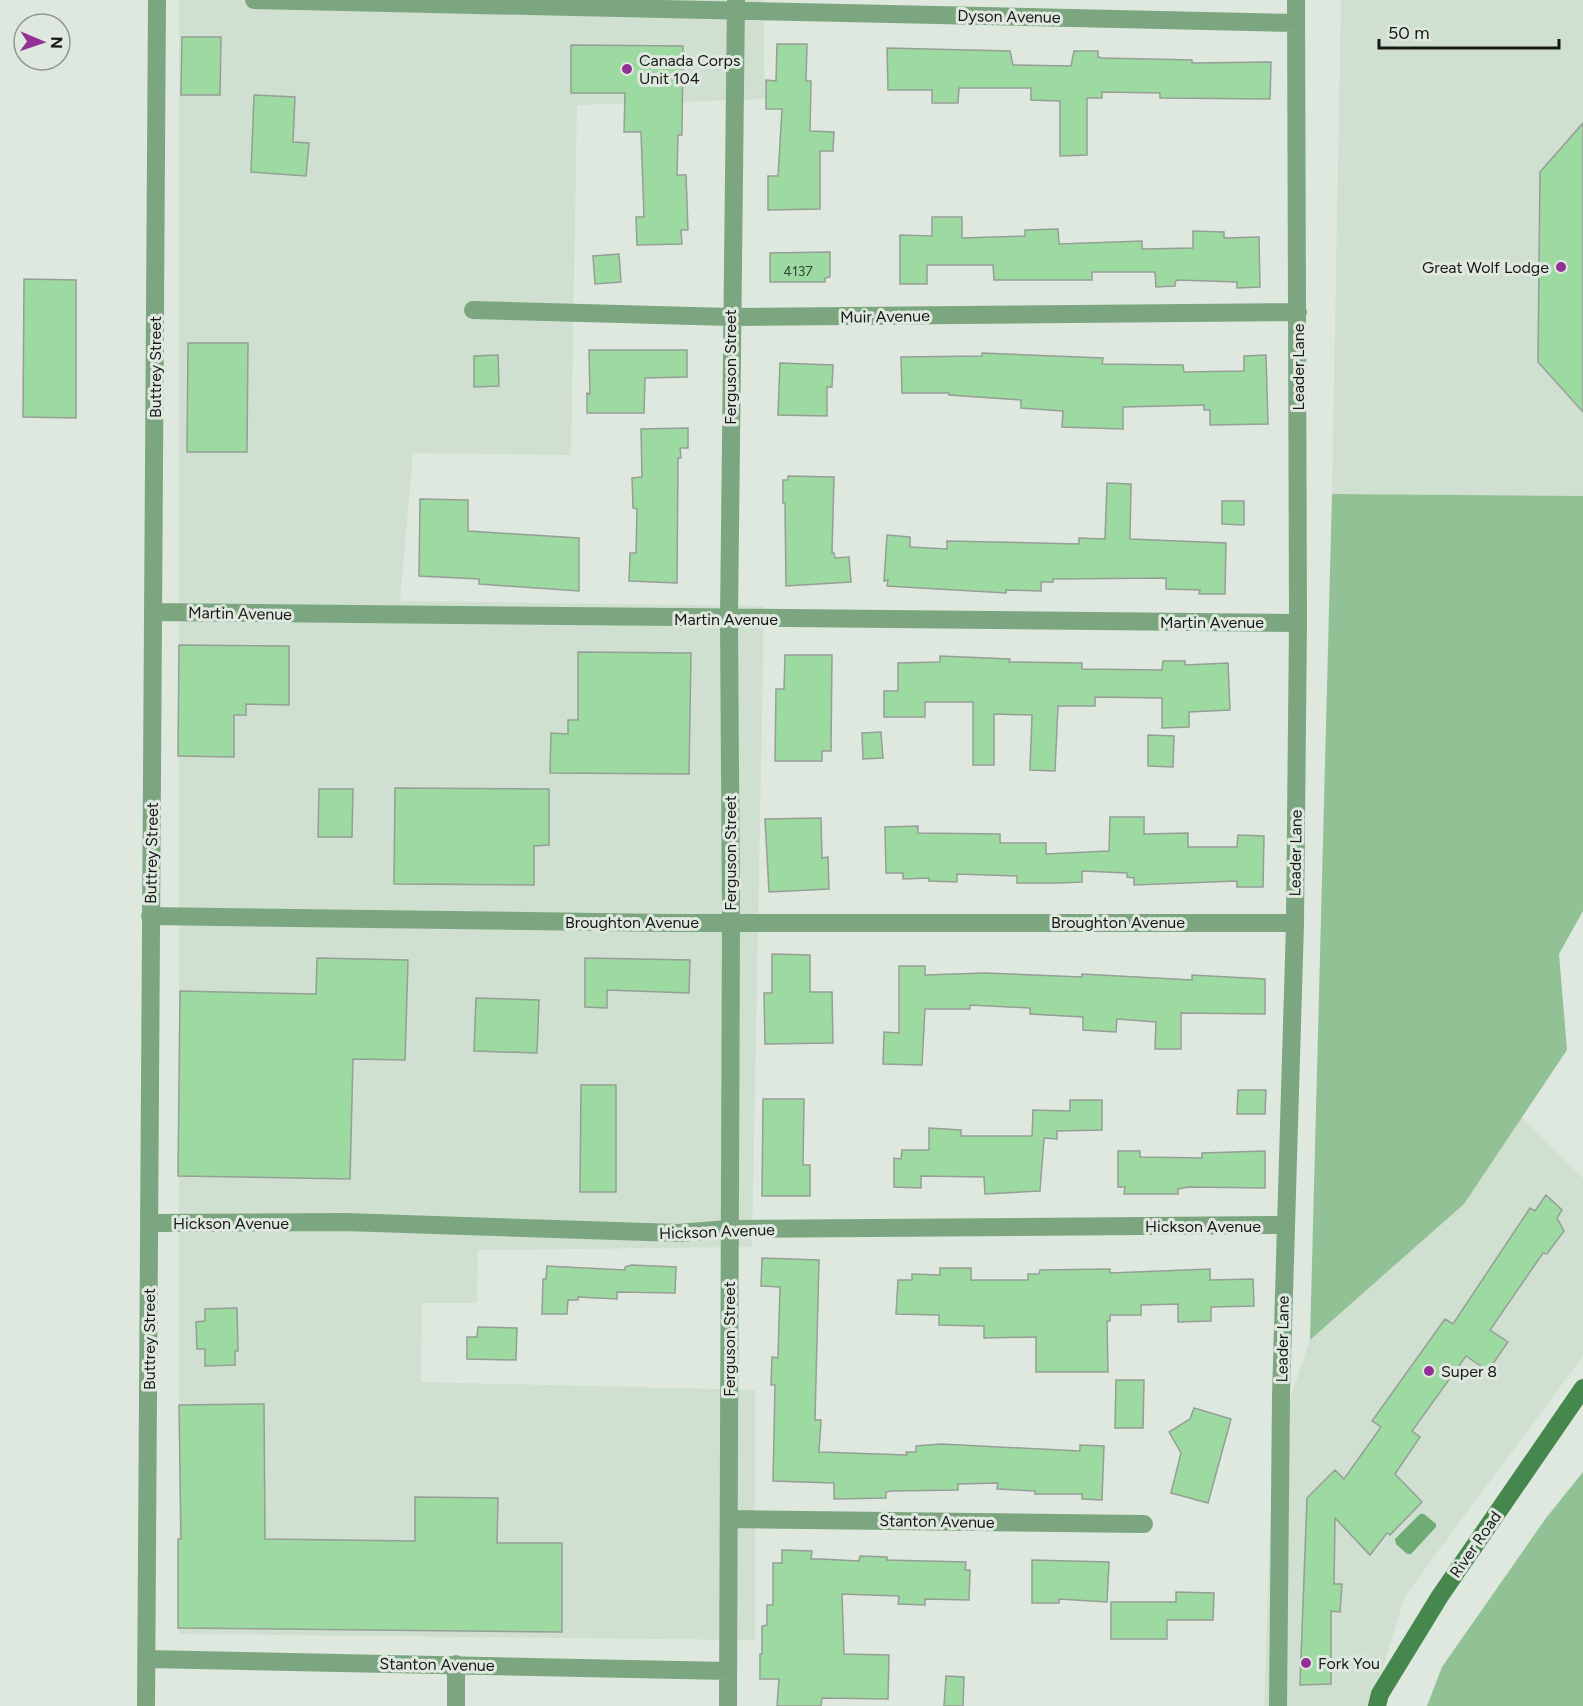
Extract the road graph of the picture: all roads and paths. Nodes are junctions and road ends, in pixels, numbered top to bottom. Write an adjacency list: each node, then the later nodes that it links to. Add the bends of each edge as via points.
1 (157, 0): 9 (street, Buttrey Street)
2 (254, 0): 4 (street, Dyson Avenue)
3 (1296, 0): 5 (street, Leader Lane)
4 (736, 6): 5 (street, Dyson Avenue); 8 (street, Ferguson Street)
5 (1296, 23): 7 (street, Leader Lane)
6 (473, 310): 8 (street, Muir Avenue)
7 (1298, 312): 8 (street, Muir Avenue); 11 (street, Leader Lane)
8 (731, 317): 10 (street, Ferguson Street)
9 (154, 612): 10 (street, Martin Avenue); 12 (street, Buttrey Street)
10 (729, 618): 11 (street, Martin Avenue); 13 (street, Ferguson Street)
11 (1298, 623): 14 (street, Leader Lane)
12 (150, 916): 13 (street, Broughton Avenue); 15 (street, Buttrey Street)
13 (731, 922): 14 (street, Broughton Avenue); 17 (street, Ferguson Street)
14 (1295, 923): 16 (street, Leader Lane)
15 (149, 1223): 17 (street, Hickson Avenue, via 345,1222 678,1233); 21 (street, Buttrey Street)
16 (1284, 1226): 17 (street, Hickson Avenue); 27 (street, Leader Lane)
17 (728, 1229): 19 (street, Ferguson Street)
18 (1583, 1388): 28 (main road, River Road, via 1440,1596 1380,1694)
19 (730, 1519): 20 (street, Stanton Avenue); 23 (street, Ferguson Street)
20 (1144, 1524)
21 (147, 1659): 22 (street, Stanton Avenue); 24 (street, Buttrey Street)
22 (456, 1664): 23 (street, Stanton Avenue); 25 (street)
23 (728, 1671): 26 (street, Ferguson Street)
24 (146, 1706)
25 (456, 1706)
26 (728, 1706)
27 (1278, 1706)
28 (1377, 1706)

